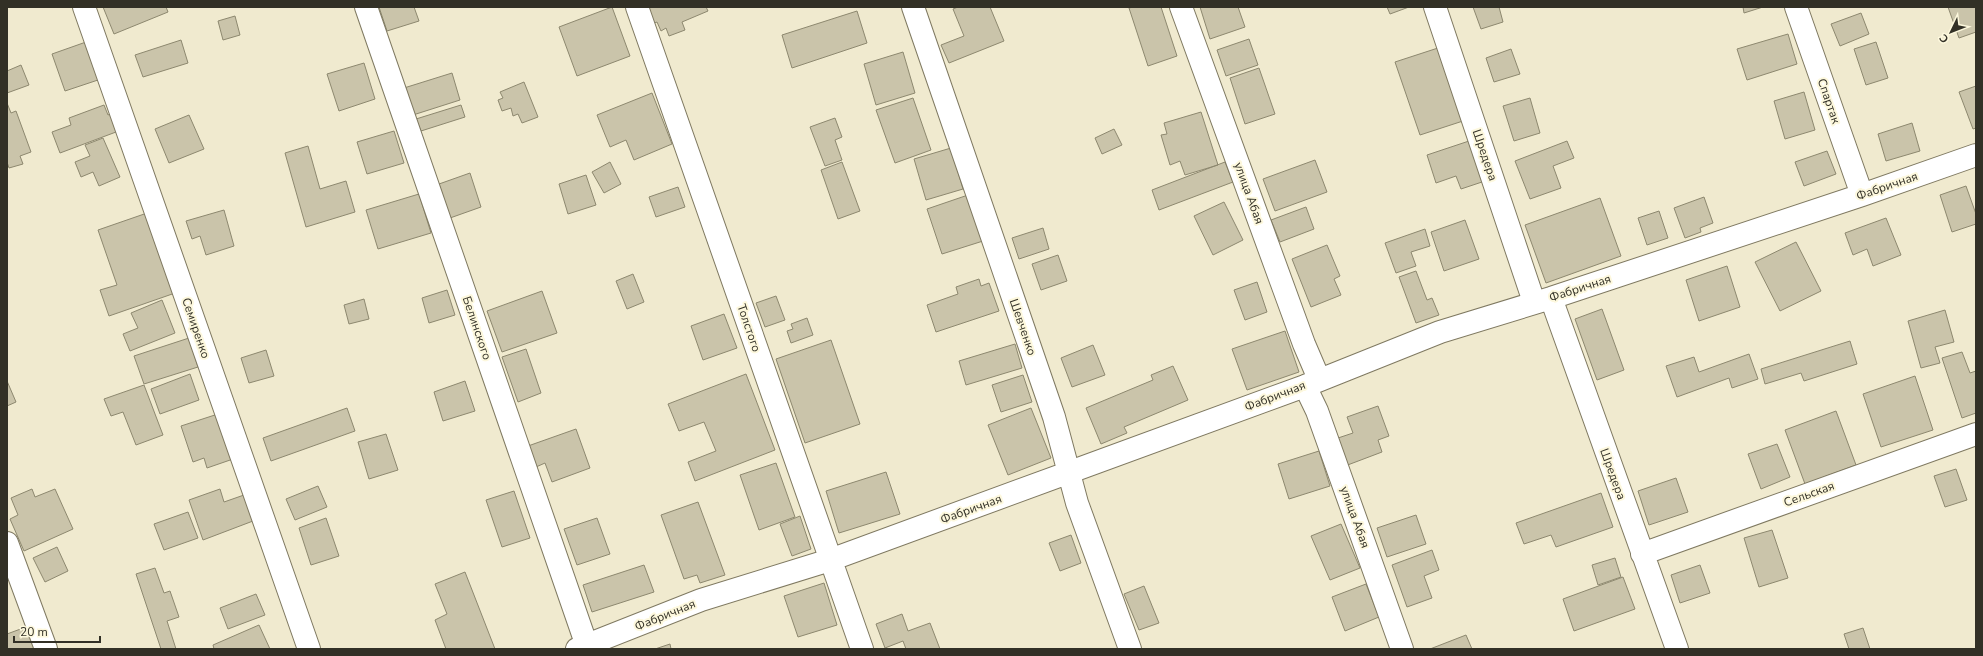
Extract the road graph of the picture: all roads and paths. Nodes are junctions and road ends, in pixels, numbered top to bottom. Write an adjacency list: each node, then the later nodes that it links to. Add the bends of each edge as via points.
1 (84, 7): 19 (street, Семиренко)
2 (366, 7): 17 (street, Белинского)
3 (637, 7): 16 (street, Толстого)
4 (913, 7): 13 (street, Шевченко, via 1051,409)
5 (1181, 7): 11 (street, улица Абая, via 1304,344)
6 (1435, 7): 10 (street, Шредера)
7 (1796, 7): 9 (street, Спартак)
8 (1976, 155): 9 (street, Фабричная)
9 (1862, 195): 10 (street, Фабричная)
10 (1542, 300): 11 (street, Фабричная, via 1440,332); 15 (street, Шредера)
11 (1312, 382): 13 (street, Фабричная); 22 (street, улица Абая, via 1317,411)
12 (1976, 434): 15 (street, Сельская)
13 (1070, 472): 16 (street, Фабричная); 21 (street, Шевченко, via 1077,503)
14 (7, 543): 18 (street)
15 (1642, 554): 23 (street, Шредера)
16 (830, 560): 17 (street, Фабричная, via 700,600); 20 (street, Толстого)
17 (584, 648)
18 (46, 649)
19 (309, 649)
20 (862, 649)
21 (1130, 649)
22 (1402, 649)
23 (1677, 649)

